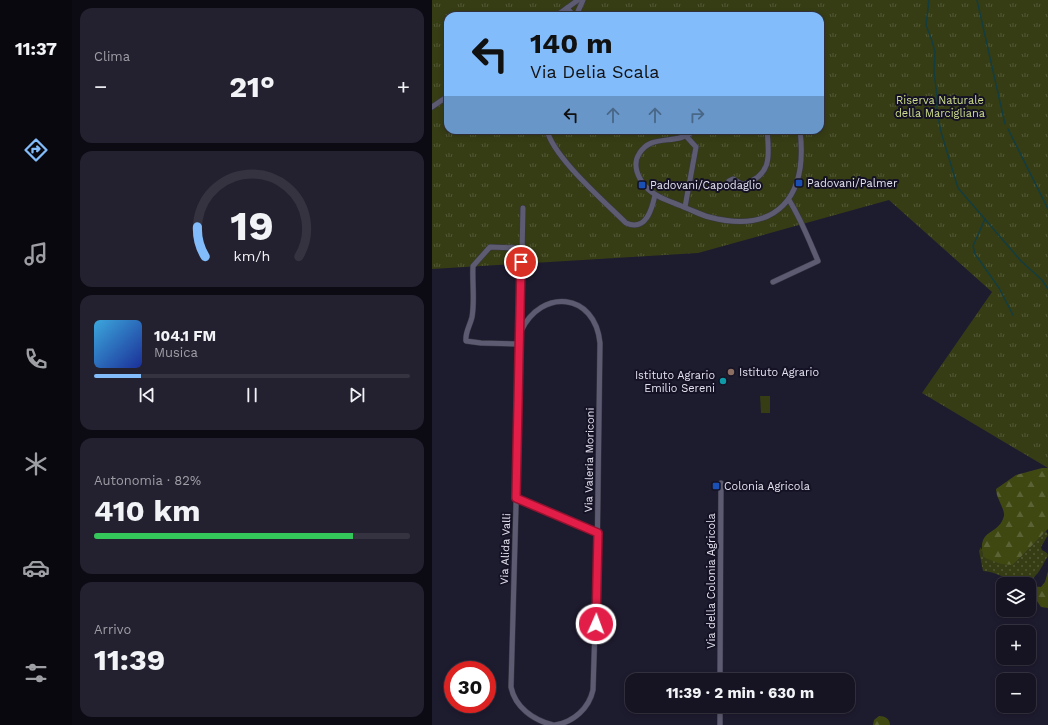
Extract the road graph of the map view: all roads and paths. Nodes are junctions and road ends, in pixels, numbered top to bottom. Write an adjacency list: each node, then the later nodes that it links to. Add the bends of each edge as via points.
1 (578, 0): 3 (street)
2 (583, 0): 6 (street)
3 (567, 8): 4 (street); 5 (street)
4 (562, 12)
5 (571, 12)
6 (577, 12)
7 (444, 99): 8 (street)
8 (432, 107)
9 (549, 134): 15 (street, via 558,152 574,171 626,223 635,225 645,220 650,214)
10 (689, 134): 13 (street)
11 (767, 134): 14 (street, via 767,165 758,178)
12 (800, 134): 16 (street, via 798,179)
13 (686, 136): 15 (street, via 675,140 652,142 638,155 637,174); 17 (street, via 696,147)
14 (743, 185)
15 (655, 195): 17 (street)
16 (789, 200): 17 (street, via 767,216 747,221 725,221); 20 (street, via 798,214 818,261)
17 (684, 207)
18 (523, 208): 19 (street, Via Alida Valli)
19 (522, 248): 21 (street, Via Alida Valli); 22 (street, via 490,246 473,266 472,318 466,335 466,341)
20 (773, 282)
21 (519, 334): 22 (street, Via Alida Valli); 25 (street, Via Valeria Moriconi, via 534,312 559,302 571,302 580,306 591,316 597,328 600,343)
22 (519, 344): 24 (street, Via Alida Valli)
23 (721, 483): 26 (street, Via della Colonia Agricola)
24 (516, 498): 25 (street); 28 (street, Via Alida Valli, via 511,686 514,698 523,710 541,721)
25 (598, 533): 28 (street, Via Valeria Moriconi, via 592,697 576,716)
26 (720, 673)
27 (720, 713): 29 (street)
28 (554, 725)
29 (720, 725)

